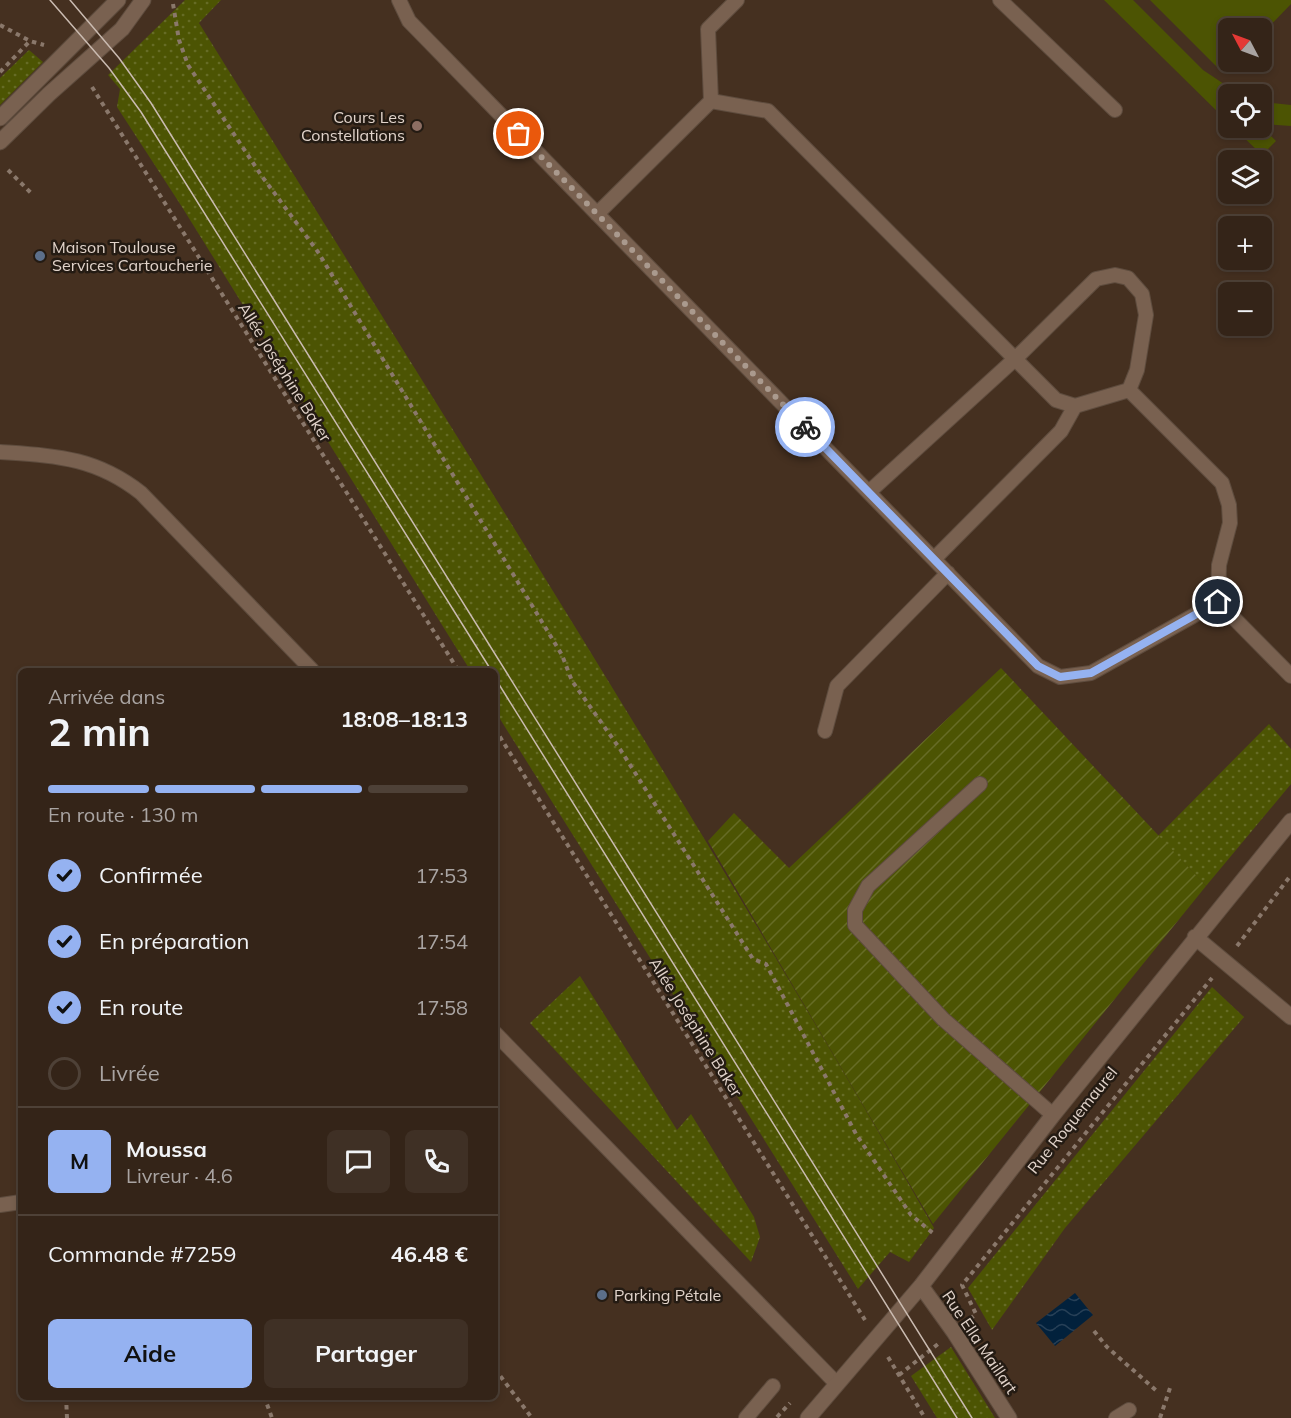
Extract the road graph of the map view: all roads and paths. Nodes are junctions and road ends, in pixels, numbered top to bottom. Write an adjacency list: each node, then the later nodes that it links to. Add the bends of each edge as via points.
1 (118, 0): 14 (street)
2 (143, 0): 15 (street, via 122,29)
3 (399, 0): 18 (lane, via 409,21)
4 (736, 0): 12 (lane, via 708,29)
5 (1000, 0): 13 (lane)
6 (173, 4): 42 (path, via 188,65 318,252 562,655 572,681 620,749 753,959 766,964 856,1134 911,1215)
7 (0, 24): 8 (path)
8 (30, 41): 9 (path); 10 (path)
9 (48, 46)
10 (0, 72)
11 (92, 87): 28 (path, Allée Joséphine Baker)
12 (711, 101): 18 (lane); 19 (lane, via 768,111)
13 (1115, 110)
14 (0, 118)
15 (0, 142)
16 (8, 171): 17 (path)
17 (31, 193)
18 (597, 214): 23 (lane)
19 (1016, 358): 20 (lane, via 1096,279 1115,275 1128,278 1142,294 1146,315 1137,370); 21 (lane, via 1056,400); 23 (lane)
20 (1129, 390): 21 (lane); 26 (lane, via 1222,483 1230,523 1219,566)
21 (1074, 406): 24 (lane, via 1061,431)
22 (0, 452): 27 (lane, via 69,459 118,476 141,493)
23 (869, 492): 24 (lane)
24 (934, 559): 25 (lane)
25 (948, 573): 26 (lane, via 1038,666 1060,677 1091,673); 30 (lane, via 837,686)
26 (1218, 602): 29 (lane)
27 (310, 668)
28 (457, 668)
29 (1291, 676)
30 (825, 731)
31 (498, 734): 46 (path, Allée Joséphine Baker)
32 (980, 784): 39 (lane, via 868,886 855,910 855,925 942,1018)
33 (1291, 821): 35 (street, Rue Roquemaurel)
34 (1291, 875): 36 (path, Rue Roquemaurel)
35 (1195, 937): 36 (street); 39 (street, Rue Roquemaurel)
36 (1225, 962): 37 (street); 45 (path, Rue Roquemaurel, via 962,1285 976,1314)
37 (1291, 1017)
38 (498, 1036): 48 (lane)
39 (1053, 1116): 42 (street, Rue Roquemaurel)
40 (18, 1202): 41 (lane)
41 (0, 1205)
42 (951, 1248): 43 (street, Rue Roquemaurel)
43 (921, 1286): 45 (street, Rue Ella Maillart); 46 (street, Rue Roquemaurel)
44 (1094, 1331): 51 (path)
45 (954, 1332): 55 (path, Rue Roquemaurel, via 899,1375); 63 (street, Rue Ella Maillart)
46 (877, 1338): 48 (street, Rue Roquemaurel)
47 (498, 1373): 58 (path)
48 (837, 1384): 60 (street, Rue Roquemaurel)
49 (1171, 1385): 65 (path)
50 (772, 1386): 59 (lane)
51 (1159, 1393)
52 (66, 1400): 56 (path)
53 (265, 1400): 57 (path)
54 (1129, 1410): 64 (lane)
55 (922, 1413): 61 (path); 62 (path)
56 (67, 1418)
57 (272, 1418)
58 (532, 1418)
59 (746, 1418)
60 (808, 1418)
61 (916, 1418)
62 (925, 1418)
63 (1009, 1418)
64 (1116, 1418)
65 (1160, 1418)

